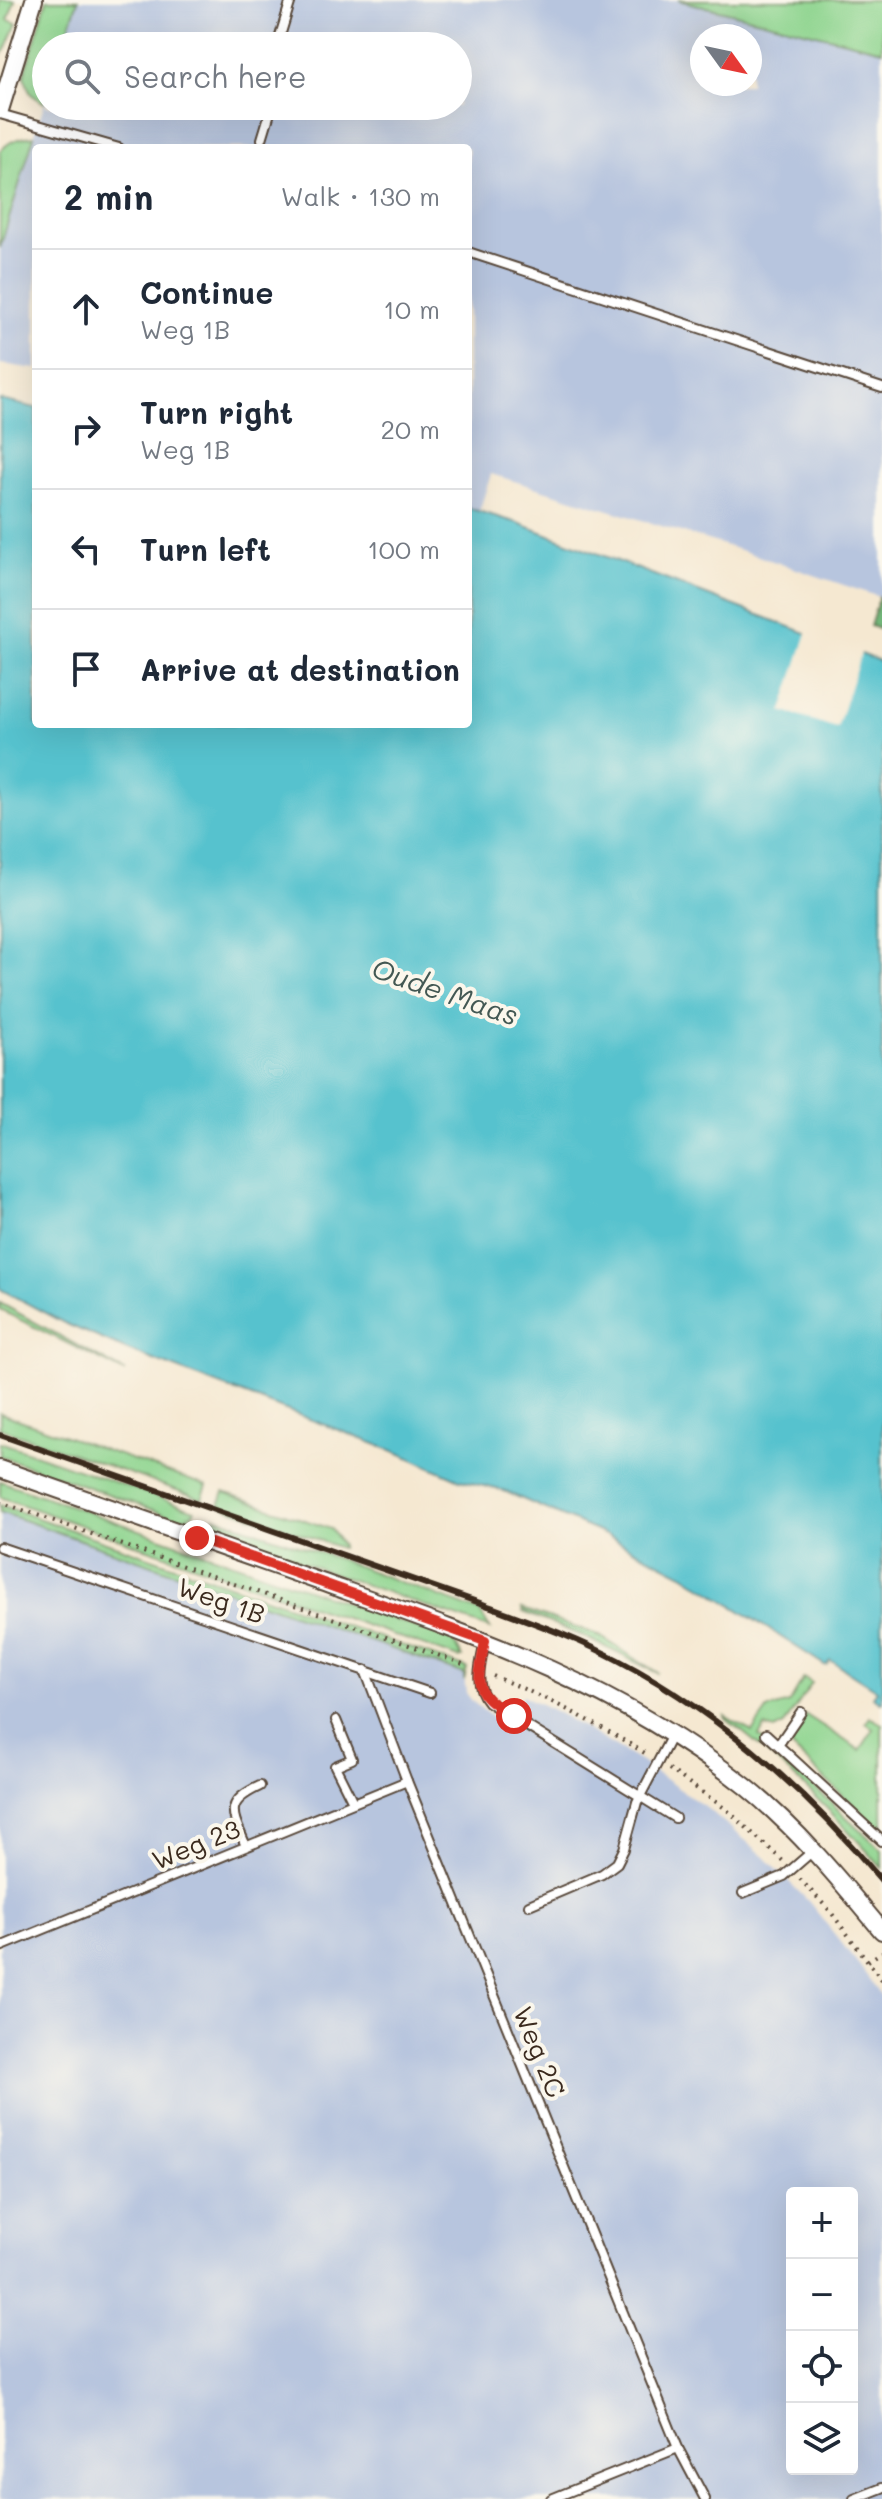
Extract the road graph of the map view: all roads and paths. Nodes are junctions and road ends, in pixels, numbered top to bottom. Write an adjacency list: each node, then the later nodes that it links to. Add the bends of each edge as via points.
1 (34, 0): 4 (street)
2 (291, 0): 3 (lane)
3 (281, 32)
4 (0, 112): 7 (lane)
5 (268, 120): 6 (lane)
6 (262, 139)
7 (106, 144)
8 (472, 253): 9 (lane)
9 (882, 388)
10 (0, 1469): 12 (street)
11 (0, 1547): 13 (lane, Weg 1B)
12 (485, 1641): 17 (street, via 582,1683); 22 (lane, via 478,1682 488,1702)
13 (365, 1670): 14 (lane, Weg 1B); 20 (lane, Weg 2C)
14 (430, 1693)
15 (801, 1712): 19 (lane)
16 (336, 1720): 23 (lane, via 352,1759 335,1766)
17 (673, 1734): 22 (lane); 27 (street, via 746,1787)
18 (766, 1734): 19 (lane)
19 (779, 1744): 25 (lane)
20 (407, 1781): 23 (lane, Weg 23); 34 (lane, Weg 2C)
21 (260, 1786): 26 (lane, via 235,1802)
22 (640, 1796): 24 (lane); 29 (lane, via 621,1857 611,1869)
23 (353, 1802): 26 (lane, Weg 23)
24 (675, 1818)
25 (882, 1841)
26 (246, 1846): 31 (lane, Weg 23)
27 (814, 1850): 28 (lane, via 784,1876); 30 (street)
28 (743, 1893)
29 (529, 1905)
30 (882, 1931)
31 (0, 1947)
32 (882, 1952): 33 (path)
33 (868, 1961)
34 (678, 2448): 36 (lane); 37 (lane)
35 (882, 2488): 38 (lane)
36 (551, 2499)
37 (705, 2499)
38 (854, 2499)

